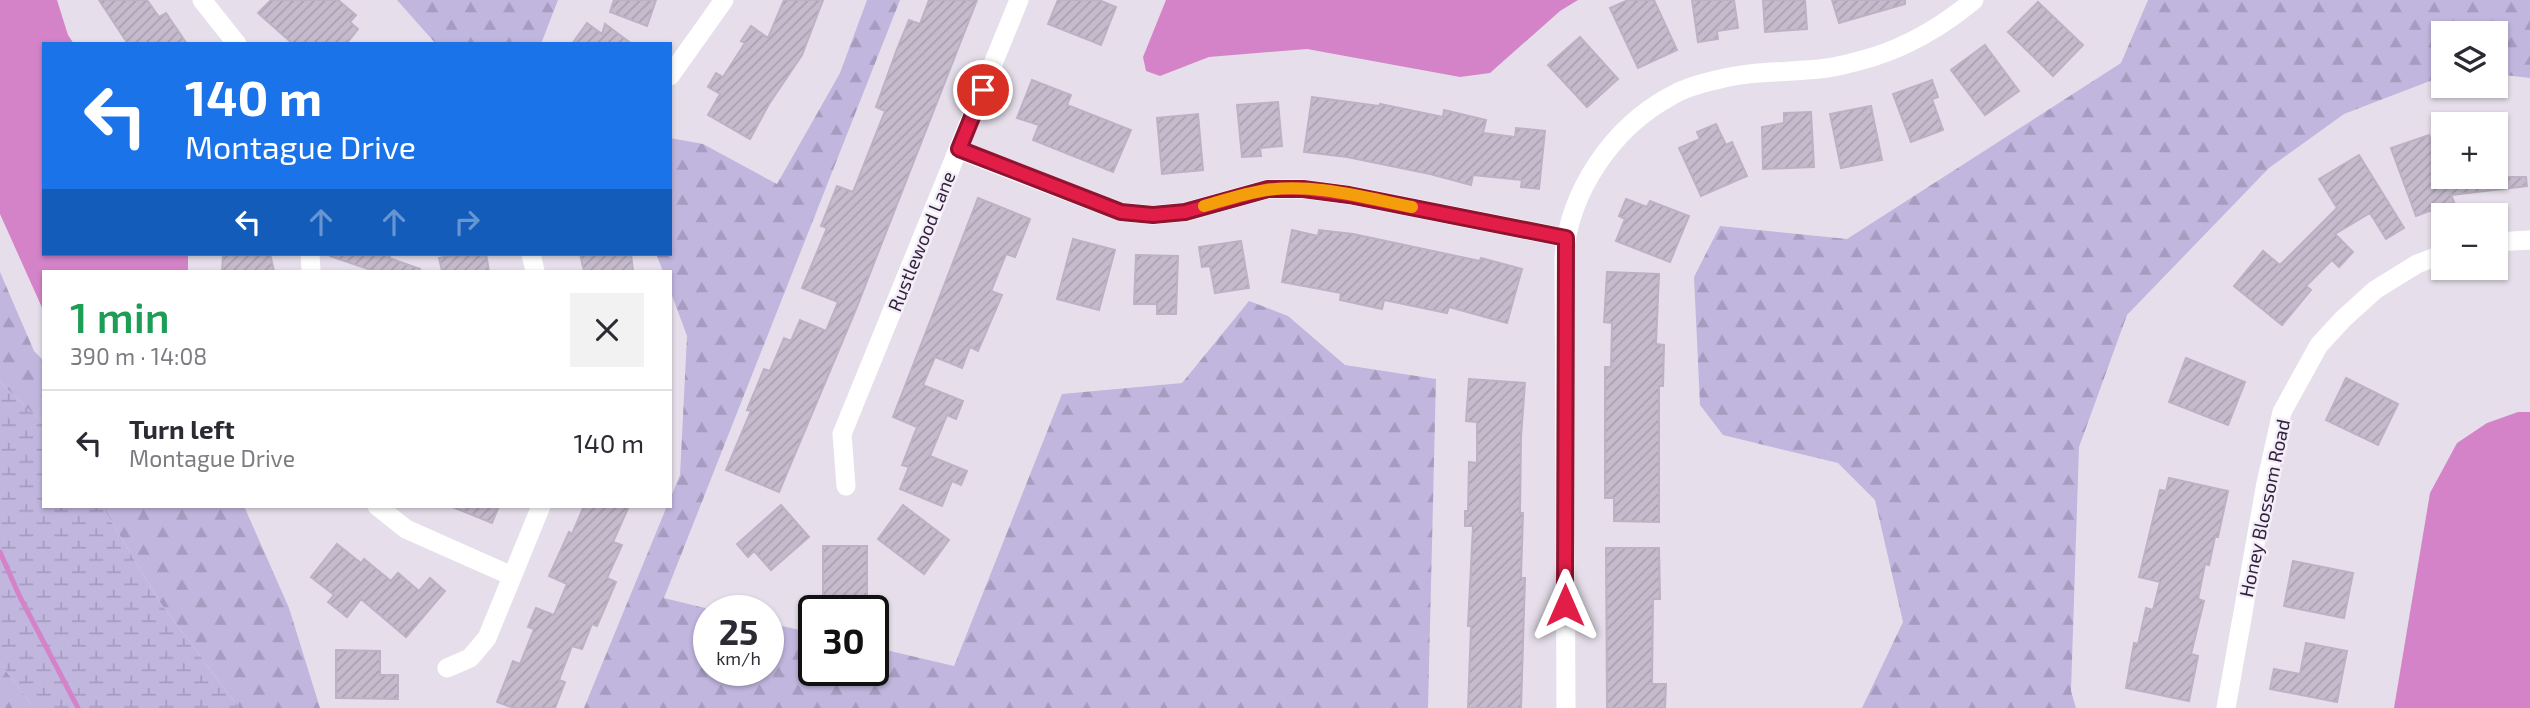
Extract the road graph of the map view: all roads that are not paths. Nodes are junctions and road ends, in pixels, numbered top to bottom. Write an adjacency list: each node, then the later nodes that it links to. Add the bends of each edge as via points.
1 (202, 0): 5 (street)
2 (724, 0): 6 (street)
3 (1019, 0): 7 (street, Rustlewood Lane)
4 (1974, 0): 8 (street, via 1918,39 1875,57 1829,68 1717,79 1672,95 1605,151)
5 (235, 42)
6 (672, 73)
7 (959, 149): 8 (street, via 1121,212 1185,212 1268,189 1303,189); 12 (street, Rustlewood Lane, via 842,434)
8 (1566, 238): 17 (street)
9 (2530, 240): 10 (street)
10 (2508, 241)
11 (2431, 259): 18 (street, Honey Blossom Road, via 2375,290 2343,319 2319,345 2283,412)
12 (846, 486)
13 (380, 508): 15 (street, via 406,529)
14 (540, 508): 15 (street)
15 (512, 576): 16 (street, via 488,638 480,649)
16 (447, 668)
17 (1566, 708)
18 (2226, 708)

